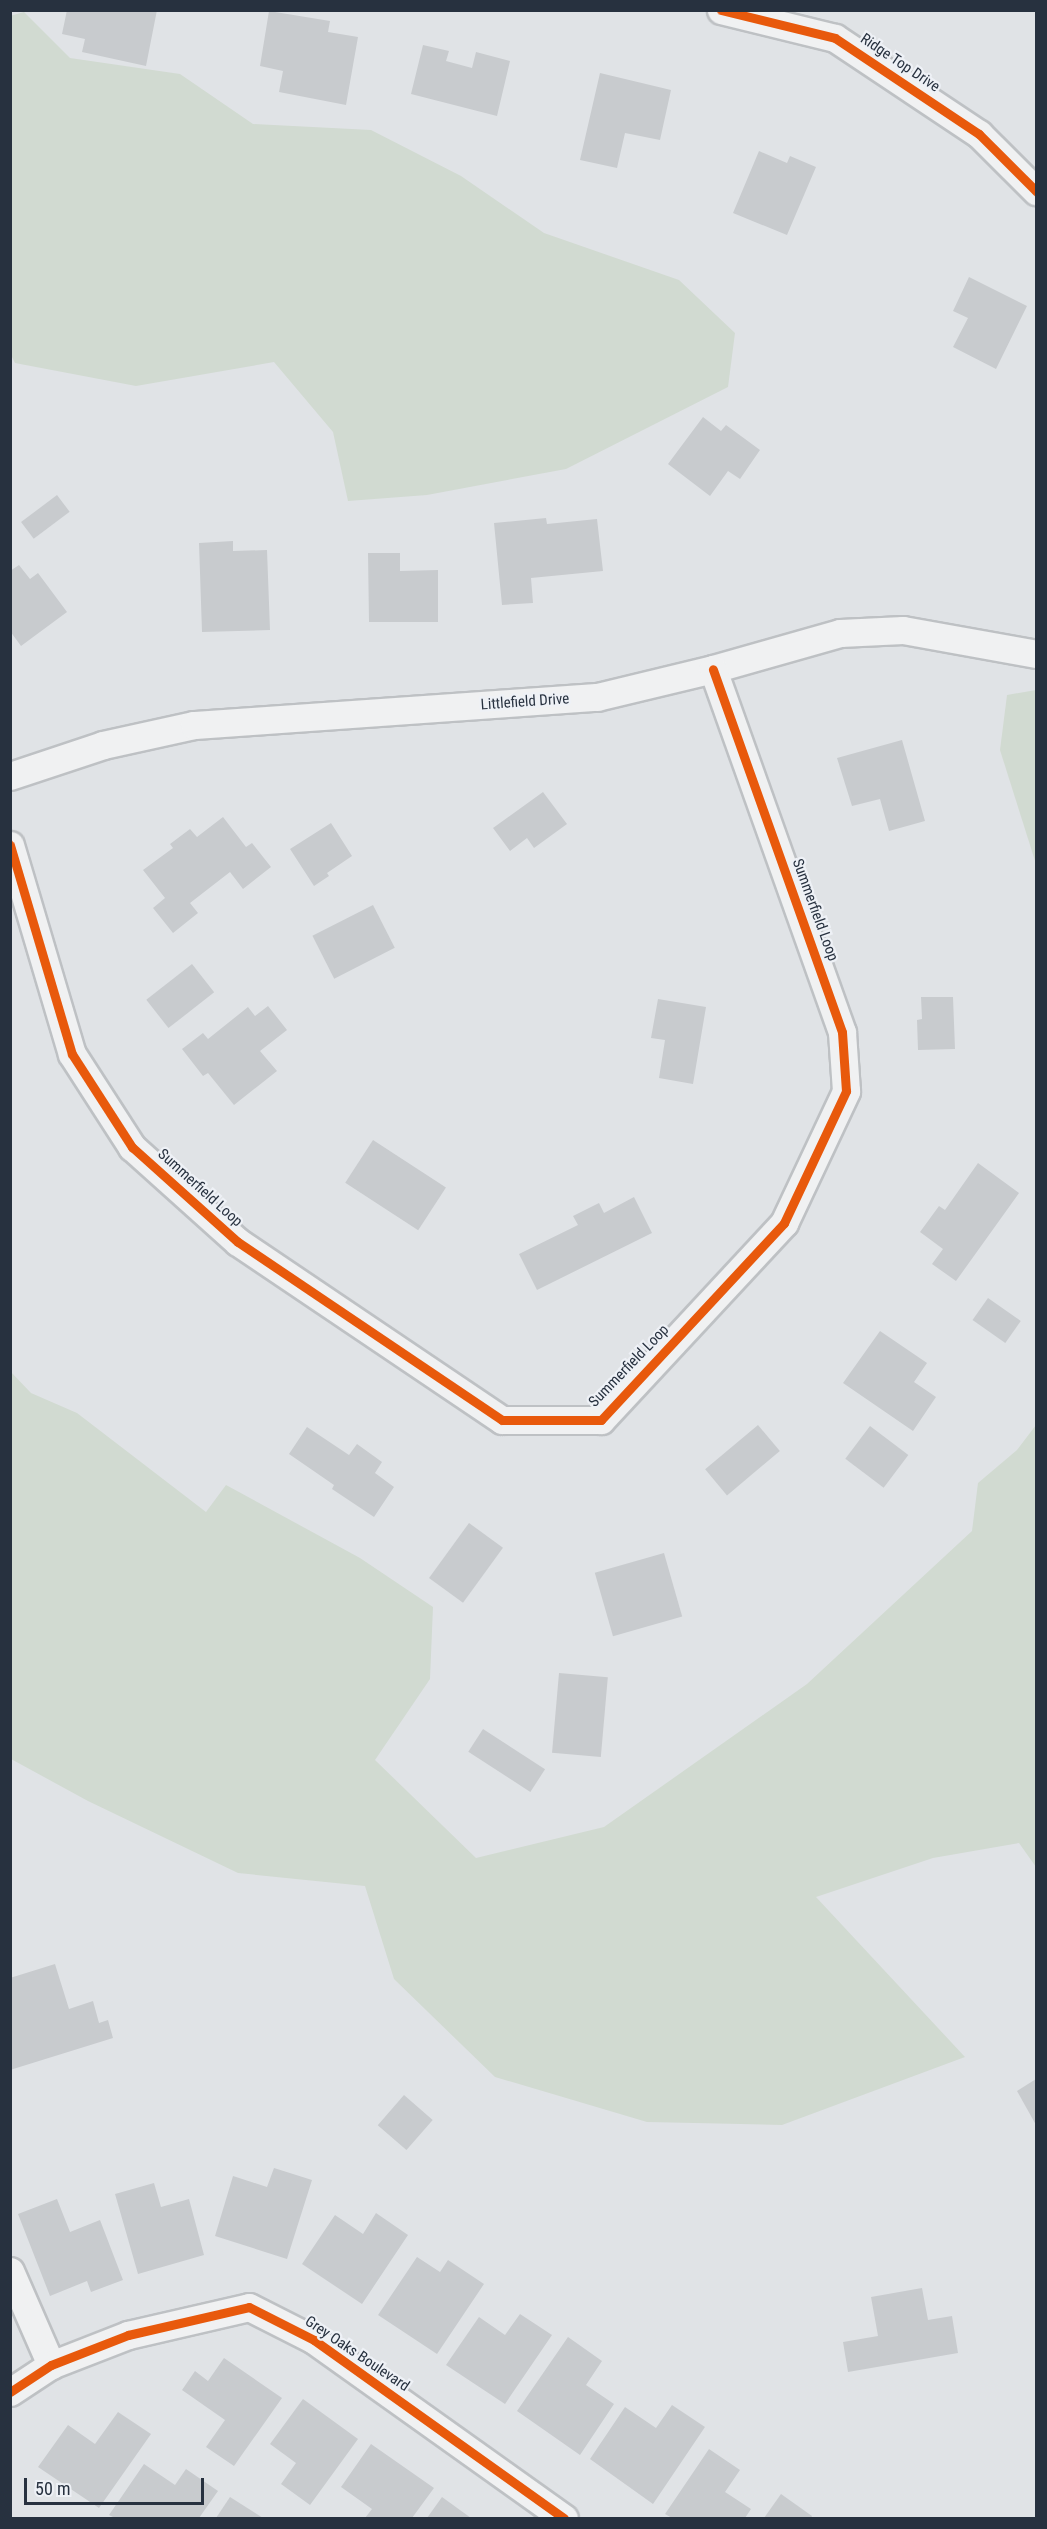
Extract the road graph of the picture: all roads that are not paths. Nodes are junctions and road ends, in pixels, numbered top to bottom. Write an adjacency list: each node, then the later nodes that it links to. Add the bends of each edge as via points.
1 (721, 10): 2 (street, Ridge Top Drive, via 836,38 979,134)
2 (1036, 191)
3 (1036, 654): 4 (street, Littlefield Drive, via 903,630 844,632)
4 (713, 669): 5 (street, Littlefield Drive, via 597,697 194,724 103,745); 6 (street, Summerfield Loop, via 842,1032 846,1091 784,1224 601,1420 502,1420 238,1242 132,1147 72,1054)
5 (10, 776)
6 (10, 845)
7 (10, 2271): 8 (street)
8 (51, 2366): 9 (street, Grey Oaks Boulevard); 10 (street, Grey Oaks Boulevard, via 128,2336 249,2307 314,2340)
9 (10, 2392)
10 (564, 2518)

